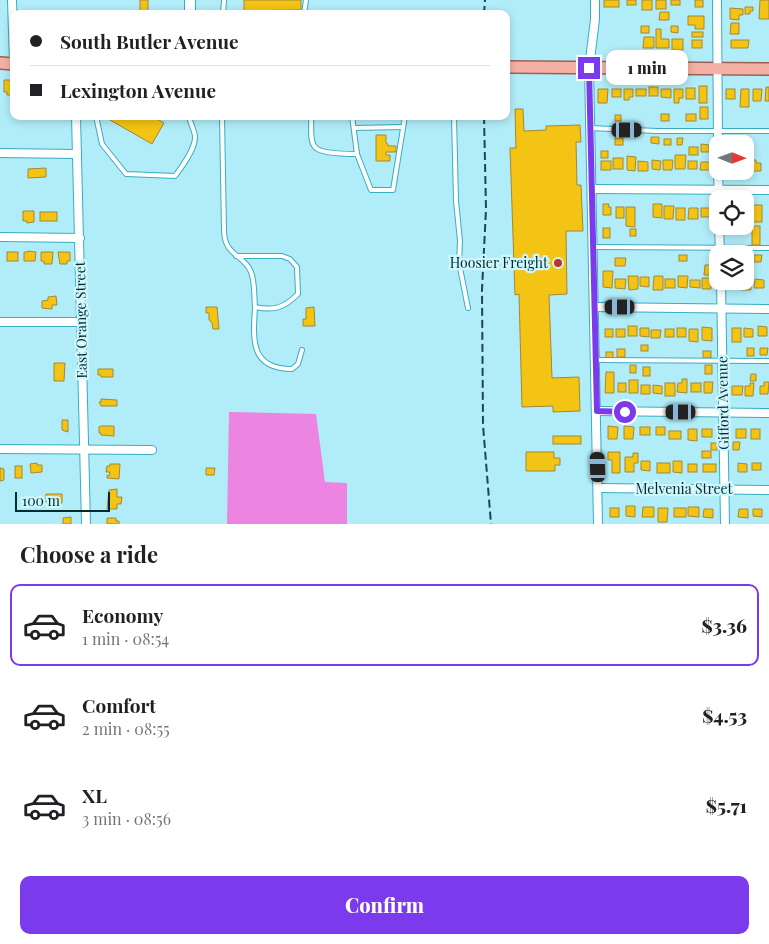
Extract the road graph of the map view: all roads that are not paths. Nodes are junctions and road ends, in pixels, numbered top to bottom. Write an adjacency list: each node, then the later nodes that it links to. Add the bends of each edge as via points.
1 (595, 0): 4 (street)
2 (717, 0): 5 (street)
3 (510, 67): 4 (main road)
4 (589, 68): 5 (main road); 17 (street)
5 (716, 69): 6 (main road); 18 (street)
6 (769, 69)
7 (76, 120): 22 (street, East Orange Street)
8 (97, 120): 9 (lane, via 102,144 126,174 175,176 194,144)
9 (189, 120)
10 (222, 120): 35 (lane, via 225,239)
11 (311, 120): 23 (lane, via 315,147 341,154)
12 (353, 120): 16 (lane)
13 (404, 120): 15 (lane)
14 (454, 120): 39 (lane, via 459,263)
15 (403, 127): 16 (lane); 23 (lane, via 393,190 371,190)
16 (354, 128): 23 (lane)
17 (590, 128): 18 (lane); 25 (street)
18 (718, 131): 19 (lane); 20 (street)
19 (769, 131)
20 (718, 135)
21 (0, 153): 22 (street)
22 (77, 154): 30 (street, East Orange Street)
23 (357, 154)
24 (718, 180): 26 (street)
25 (592, 189): 26 (street); 31 (street)
26 (719, 190)
27 (754, 190): 28 (street)
28 (769, 190)
29 (0, 237): 30 (street)
30 (80, 238): 43 (street, East Orange Street)
31 (593, 247): 34 (lane); 38 (street)
32 (769, 248): 33 (lane)
33 (754, 249)
34 (709, 251)
35 (236, 256): 37 (lane, via 251,272); 37 (lane, via 282,256 297,267 298,294 287,304 268,310)
36 (720, 290): 40 (street, Gifford Avenue)
37 (255, 307): 44 (lane, via 253,337 260,358 268,365 292,370 298,364)
38 (594, 307): 40 (street); 45 (street)
39 (468, 308)
40 (721, 308): 41 (street); 46 (street, Gifford Avenue)
41 (769, 309)
42 (0, 322): 43 (street)
43 (81, 322): 52 (street, East Orange Street)
44 (302, 350)
45 (596, 360): 46 (lane); 48 (street)
46 (722, 361): 47 (lane); 49 (street, Gifford Avenue)
47 (769, 361)
48 (597, 411): 49 (street); 54 (street)
49 (723, 412): 50 (street); 55 (street, Gifford Avenue)
50 (769, 413)
51 (0, 449): 52 (street)
52 (84, 450): 53 (street); 57 (street, East Orange Street)
53 (152, 450)
54 (599, 488): 55 (street, Melvenia Street); 58 (street)
55 (725, 489): 56 (street, Melvenia Street); 59 (street, Gifford Avenue)
56 (769, 490)
57 (86, 524)
58 (598, 524)
59 (725, 524)

